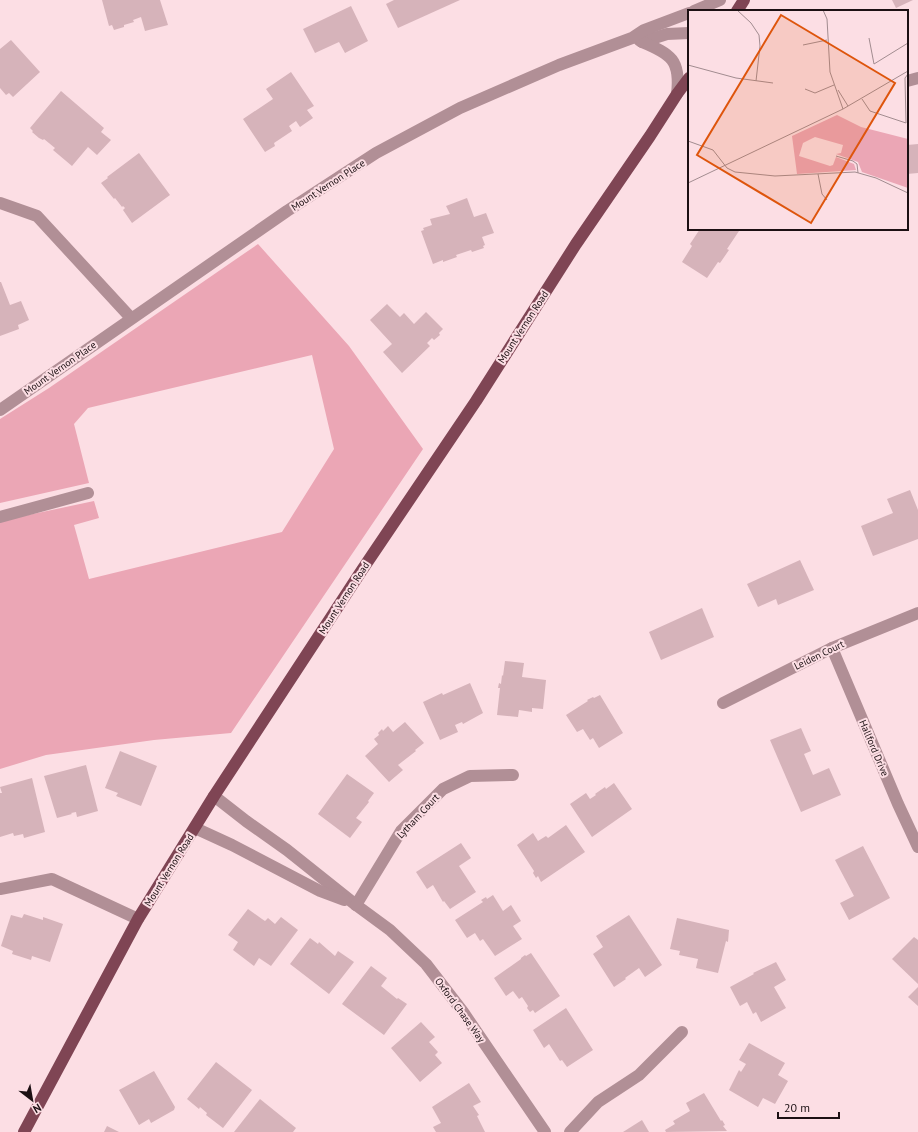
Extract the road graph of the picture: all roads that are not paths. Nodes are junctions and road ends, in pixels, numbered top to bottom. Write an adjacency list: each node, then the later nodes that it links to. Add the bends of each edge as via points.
1 (720, 0): 3 (street)
2 (744, 0): 4 (main road)
3 (696, 10)
4 (738, 10)
5 (688, 13): 7 (street, via 644,30)
6 (688, 33): 7 (street, Mount Vernon Place, via 666,34)
7 (637, 40): 11 (street, via 670,56 677,72); 13 (street, Mount Vernon Place, via 559,65 460,108 376,153)
8 (918, 78): 10 (street)
9 (688, 79): 11 (main road, Mount Vernon Road)
10 (908, 81)
11 (677, 94): 21 (main road, Mount Vernon Road)
12 (0, 203): 13 (street, via 37,216)
13 (131, 318): 14 (street, Mount Vernon Place)
14 (0, 410)
15 (88, 493): 16 (street)
16 (0, 517)
17 (918, 613): 18 (street, Leiden Court)
18 (832, 648): 19 (street, Leiden Court); 23 (street, Hallford Drive)
19 (723, 703)
20 (513, 775): 25 (street, Lytham Court, via 470,776 443,789 401,831)
21 (214, 796): 22 (main road, Mount Vernon Road); 25 (street, Oxford Chase Way)
22 (195, 828): 25 (street, Oxford Chase Way, via 320,890); 26 (main road, Mount Vernon Road)
23 (918, 847)
24 (0, 889): 26 (street, via 52,879)
25 (356, 905): 29 (street, Oxford Chase Way, via 390,930 426,964 463,1012)
26 (138, 919): 28 (main road, Mount Vernon Road)
27 (682, 1032): 30 (street, via 639,1075 598,1102)
28 (24, 1132)
29 (545, 1132)
30 (570, 1132)

